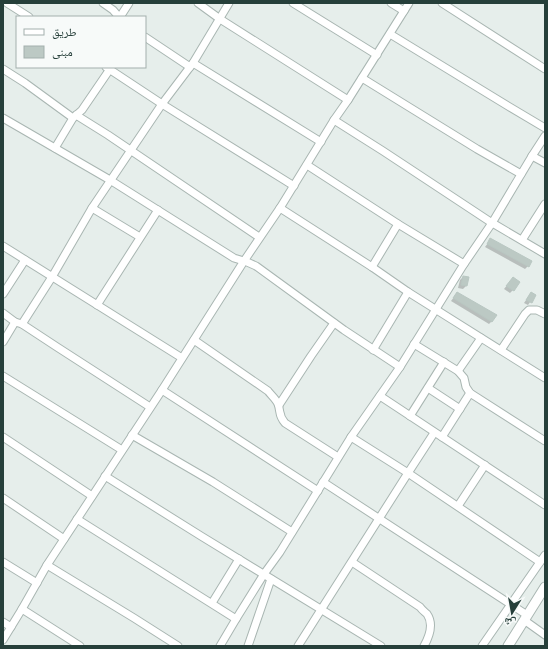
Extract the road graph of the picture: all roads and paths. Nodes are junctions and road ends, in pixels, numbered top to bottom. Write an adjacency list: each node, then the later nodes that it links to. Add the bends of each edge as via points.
1 (7, 3): 11 (street)
2 (102, 3): 12 (street)
3 (129, 3): 13 (street)
4 (198, 3): 14 (street)
5 (229, 3): 14 (street)
6 (293, 3): 17 (street)
7 (391, 3): 10 (street)
8 (409, 3): 10 (street)
9 (442, 3): 21 (street)
10 (404, 11): 15 (street)
11 (27, 16)
12 (118, 16)
13 (120, 16)
14 (220, 19): 18 (street); 23 (street)
15 (390, 34): 17 (street); 28 (street)
16 (146, 38): 18 (street)
17 (377, 55): 22 (street)
18 (191, 65): 24 (street); 30 (street)
19 (108, 68): 24 (street); 25 (street, via 80,113)
20 (3, 69): 25 (street)
21 (545, 69)
22 (362, 78): 23 (street); 36 (street)
23 (348, 100): 27 (street)
24 (162, 104): 32 (street); 38 (street)
25 (75, 116): 31 (street); 32 (street)
26 (3, 118): 31 (street)
27 (334, 120): 30 (street); 43 (street)
28 (545, 128)
29 (545, 136): 33 (street)
30 (321, 142): 35 (street)
31 (55, 148): 37 (street)
32 (130, 150): 37 (street); 46 (street)
33 (532, 156): 34 (street); 36 (street)
34 (545, 163)
35 (307, 165): 38 (street); 44 (street)
36 (521, 174): 43 (street)
37 (110, 180): 40 (street); 42 (street)
38 (294, 186): 41 (street)
39 (545, 204): 47 (street)
40 (92, 208): 45 (street); 54 (street)
41 (280, 208): 46 (street); 53 (street)
42 (158, 210): 45 (street); 51 (street, via 234,258)
43 (492, 223): 47 (street); 52 (street)
44 (398, 224): 52 (street); 53 (street)
45 (140, 237): 57 (street)
46 (259, 237): 51 (street)
47 (522, 240): 49 (street)
48 (3, 246): 50 (street)
49 (545, 253)
50 (25, 260): 54 (street); 56 (street)
51 (244, 261): 62 (street, via 256,266); 64 (street)
52 (464, 264): 58 (street)
53 (372, 267): 55 (street)
54 (52, 276): 57 (street); 61 (street)
55 (408, 292): 58 (street); 67 (street)
56 (3, 294)
57 (97, 305): 69 (street)
58 (436, 309): 63 (street); 66 (street)
59 (3, 313): 61 (street)
60 (545, 314): 68 (street, via 529,310)
61 (19, 323): 65 (street); 80 (street)
62 (334, 323): 67 (street); 79 (street)
63 (480, 338): 68 (street); 72 (street)
64 (194, 340): 69 (street); 79 (street, via 268,391)
65 (3, 342)
66 (414, 344): 70 (street); 71 (street)
67 (373, 350): 71 (street)
68 (501, 350): 74 (street)
69 (182, 358): 76 (street)
70 (444, 362): 72 (street); 75 (street)
71 (400, 366): 78 (street)
72 (458, 371): 77 (street)
73 (3, 376): 89 (street)
74 (545, 378)
75 (428, 388): 81 (street); 82 (street)
76 (162, 390): 80 (street); 95 (street)
77 (470, 393): 81 (street); 88 (street)
78 (380, 396): 82 (street); 86 (street)
79 (279, 405): 90 (street, via 281,418 285,423)
80 (150, 407): 84 (street)
81 (460, 409): 87 (street)
82 (410, 416): 83 (street)
83 (434, 432): 87 (street); 92 (street)
84 (132, 435): 89 (street); 102 (street)
85 (3, 437): 96 (street)
86 (351, 437): 90 (street); 92 (street)
87 (442, 438): 91 (street)
88 (545, 441)
89 (122, 450): 93 (street)
90 (338, 457): 94 (street)
91 (485, 465): 98 (street); 99 (street)
92 (408, 473): 99 (street); 101 (street)
93 (105, 476): 96 (street); 105 (street)
94 (323, 482): 95 (street); 101 (street)
95 (318, 490): 102 (street)
96 (92, 496): 100 (street)
97 (3, 498): 103 (street)
98 (545, 505)
99 (458, 506): 108 (street)
100 (77, 519): 103 (street); 114 (street)
101 (379, 519): 107 (street); 115 (street)
102 (292, 532): 110 (street)
103 (64, 539): 109 (street)
104 (545, 555): 108 (street)
105 (239, 559): 110 (street); 114 (street)
106 (3, 562): 112 (street)
107 (352, 562): 117 (street); 130 (street, via 428,615 431,622 430,630)
108 (540, 562): 115 (street)
109 (47, 565): 112 (street); 125 (street)
110 (264, 574): 111 (street); 119 (street)
111 (271, 579): 117 (street); 127 (street)
112 (37, 583): 116 (street)
113 (545, 587): 118 (street)
114 (212, 603): 119 (street)
115 (510, 605): 118 (street); 131 (street)
116 (22, 609): 121 (street); 124 (street)
117 (322, 609): 128 (street); 129 (street)
118 (526, 617): 122 (street); 132 (street)
119 (236, 619): 126 (street)
120 (3, 622): 121 (street)
121 (11, 627): 123 (street)
122 (545, 636)
123 (3, 640)
124 (80, 646)
125 (178, 646)
126 (220, 646)
127 (248, 646)
128 (298, 646)
129 (381, 646)
130 (424, 646)
131 (482, 646)
132 (508, 646)

